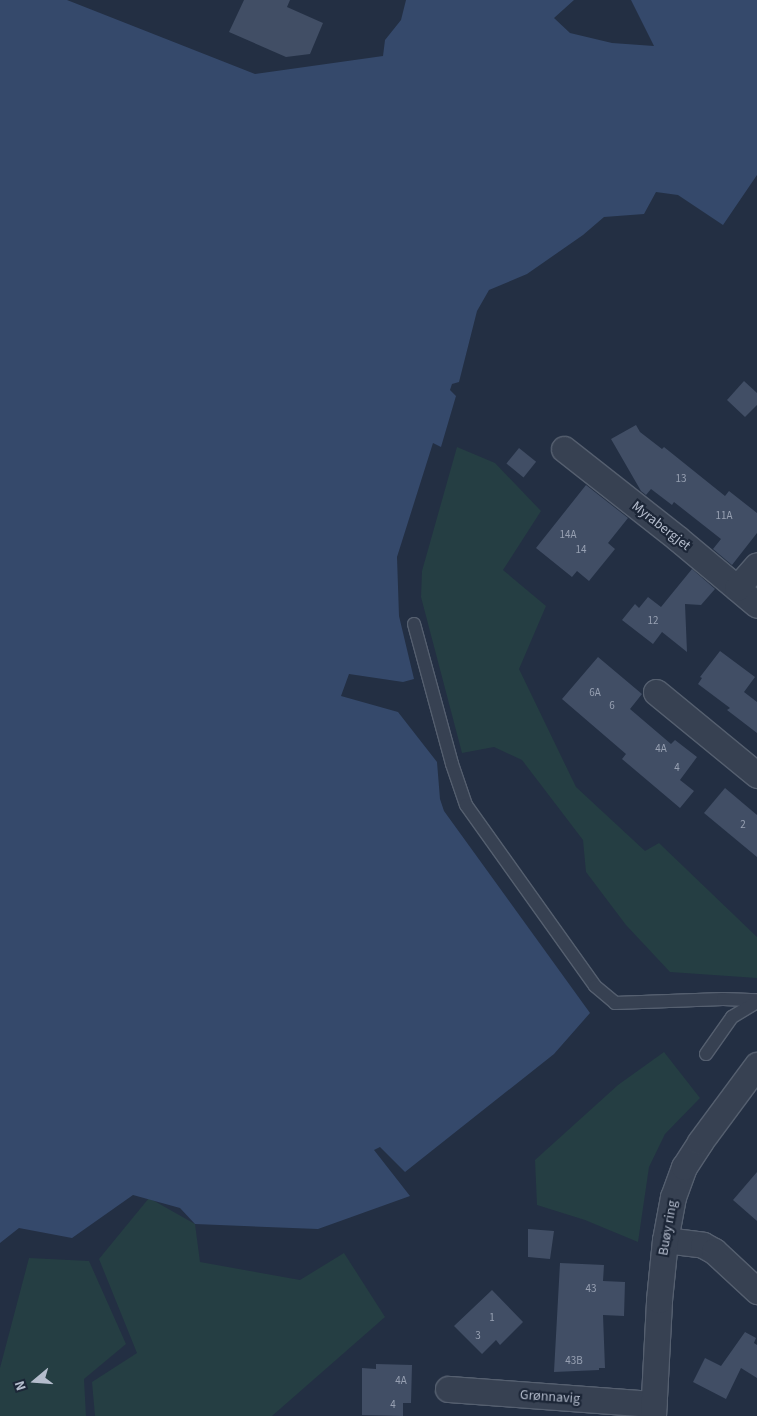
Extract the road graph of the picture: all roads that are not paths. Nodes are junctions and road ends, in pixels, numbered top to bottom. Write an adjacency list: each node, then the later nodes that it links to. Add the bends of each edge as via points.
1 (564, 449): 3 (street, Myrabergjet)
2 (757, 566): 3 (street)
3 (737, 588): 4 (street, Myrabergjet)
4 (757, 605)
5 (414, 624): 8 (lane, via 466,805 595,986 615,1004 714,999)
6 (656, 692): 7 (street)
7 (757, 775)
8 (757, 1001): 9 (lane, via 732,1017)
9 (706, 1054)
10 (757, 1065): 11 (street, Buøy ring, via 712,1123 684,1167 673,1197)
11 (665, 1240): 12 (street, via 702,1245 724,1260); 14 (street, Buøy ring)
12 (757, 1291)
13 (448, 1389): 14 (street, Grønnavig)
14 (653, 1410)

